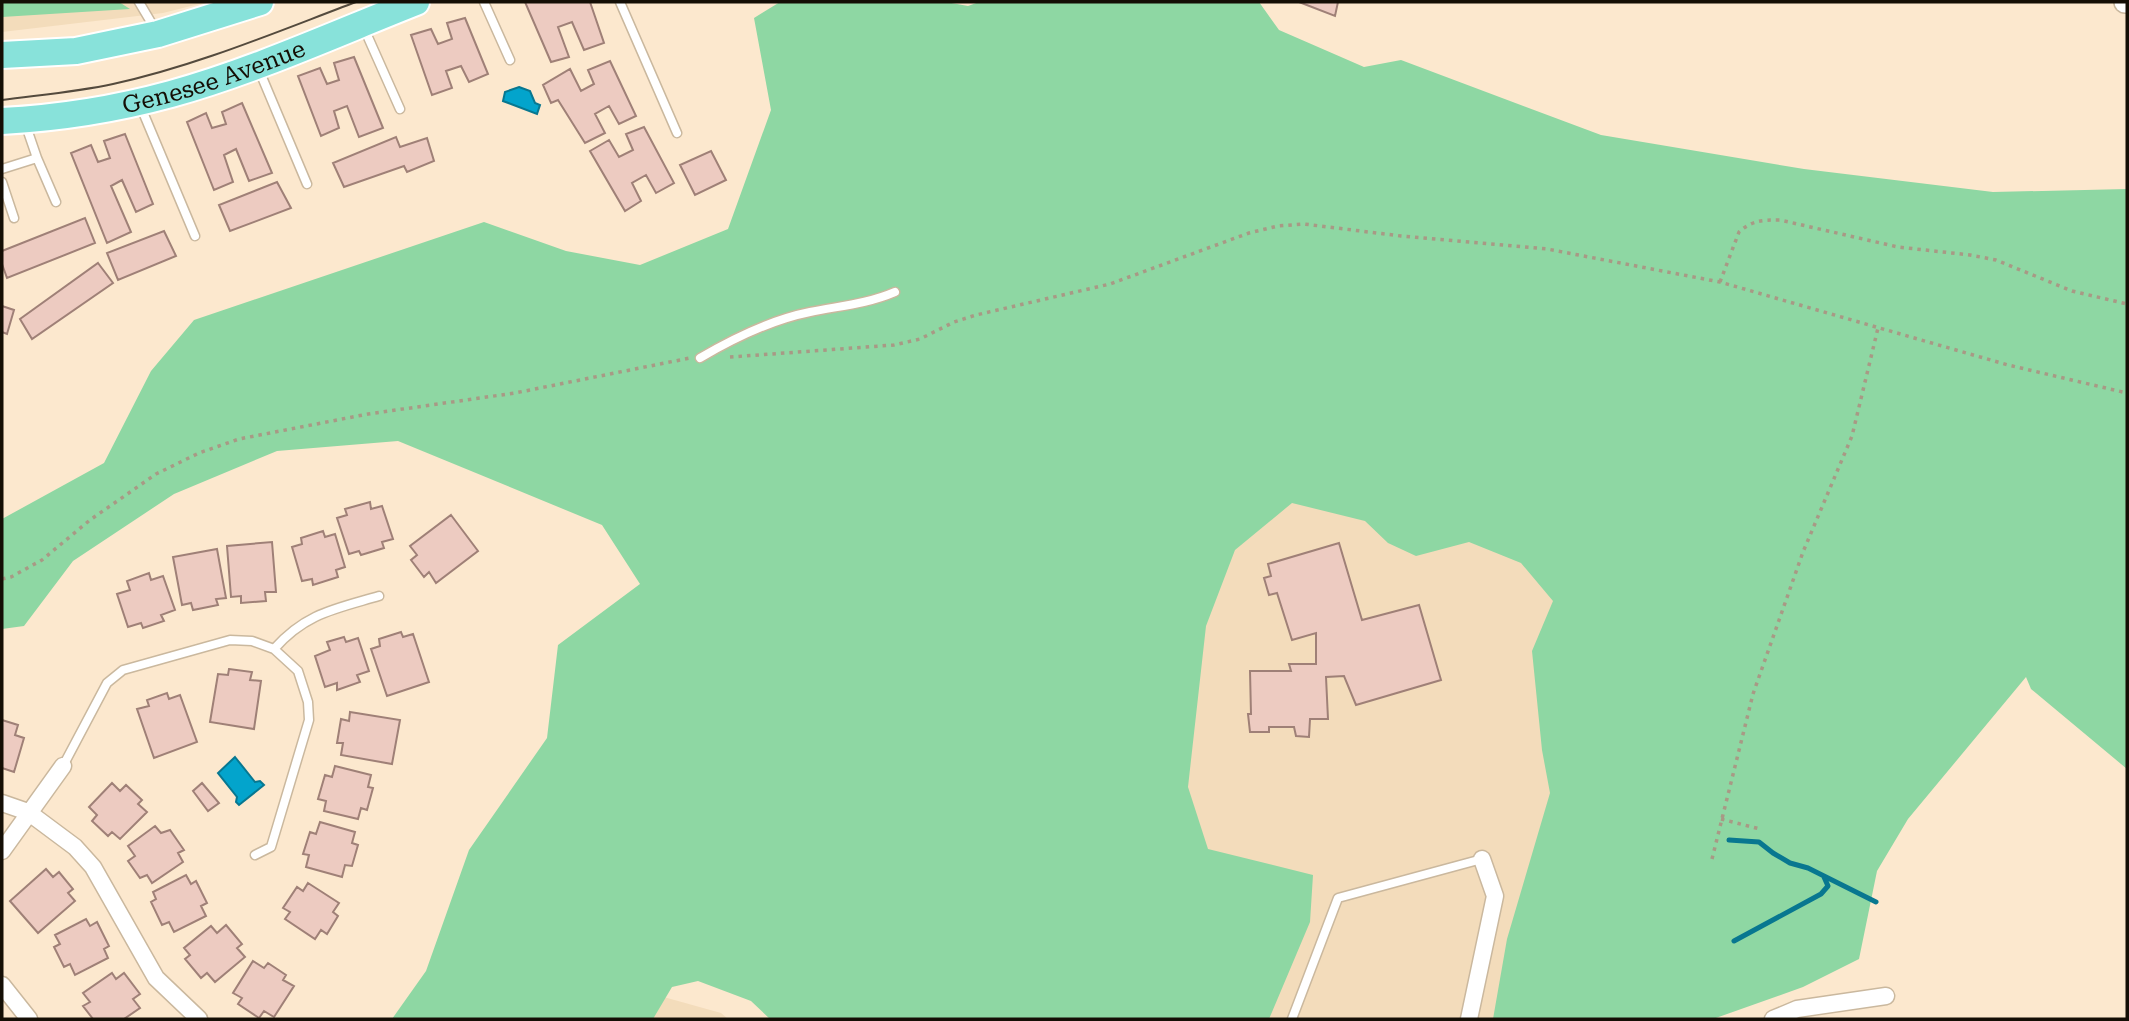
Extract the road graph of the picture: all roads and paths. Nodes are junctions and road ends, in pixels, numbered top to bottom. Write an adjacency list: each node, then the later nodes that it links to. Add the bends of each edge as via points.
1 (139, 2): 7 (lane)
2 (260, 2): 7 (main road)
3 (416, 2): 6 (main road, Genesee Avenue)
4 (484, 2): 9 (lane)
5 (620, 2): 14 (lane)
6 (362, 23): 10 (main road, Genesee Avenue); 12 (lane)
7 (158, 34): 8 (main road, via 76,51)
8 (2, 55)
9 (510, 60)
10 (257, 64): 11 (main road, Genesee Avenue); 18 (lane)
11 (139, 102): 13 (main road, Genesee Avenue); 21 (lane)
12 (400, 108)
13 (13, 120): 15 (lane)
14 (677, 133)
15 (37, 158): 16 (lane); 19 (lane)
16 (2, 169)
17 (2, 182): 20 (lane)
18 (307, 184)
19 (56, 202)
20 (14, 218)
21 (195, 236)
22 (1720, 282): 24 (path, via 1739,232 1762,219 1898,247 1996,260 2072,291); 25 (path); 26 (path, via 1547,248 1304,224 1249,233 1110,284 976,315 907,342)
23 (895, 292): 26 (lane, via 875,301 807,312 741,334)
24 (2127, 304)
25 (1878, 328): 27 (path); 34 (path, via 1852,436 1802,552 1753,694)
26 (700, 358): 28 (path, via 239,439 156,474 42,560)
27 (2127, 393)
28 (2, 579)
29 (379, 596): 30 (lane, via 317,614 290,631)
30 (274, 649): 31 (lane, via 230,640 123,670 107,683); 37 (lane, via 298,671 309,720 271,847)
31 (62, 766): 33 (street)
32 (2, 803): 33 (street)
33 (28, 812): 36 (street); 43 (street, via 75,847 93,867 156,978)
34 (1721, 819): 35 (path); 39 (path)
35 (1760, 829)
36 (2, 852)
37 (255, 855)
38 (1482, 859): 44 (lane, via 1338,898); 45 (street, via 1495,896)
39 (1712, 859)
40 (2, 985): 42 (street)
41 (1886, 996): 46 (street, via 1797,1009)
42 (29, 1019)
43 (199, 1019)
44 (1292, 1019)
45 (1469, 1019)
46 (1773, 1019)

